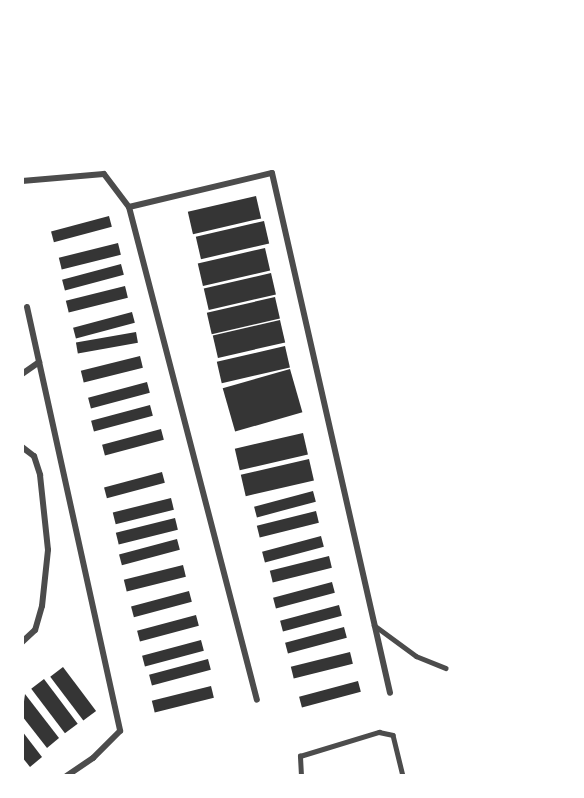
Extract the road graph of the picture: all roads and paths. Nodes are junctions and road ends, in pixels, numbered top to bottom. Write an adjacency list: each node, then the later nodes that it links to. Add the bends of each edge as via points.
1 (22, 181): 2 (street, via 104,174)
2 (129, 207): 7 (street, via 272,173); 11 (street)
3 (27, 307): 4 (street)
4 (39, 362): 5 (street); 12 (street, via 120,731 93,758)
5 (22, 374)
6 (22, 447): 8 (street, via 34,456 40,475 48,550 42,606 35,630)
7 (372, 624): 9 (lane, via 416,656); 10 (street)
8 (22, 642)
9 (446, 668)
10 (390, 693)
11 (257, 700)
12 (66, 776)
13 (301, 776): 14 (lane, via 300,756 379,732 393,735)
14 (403, 776)

